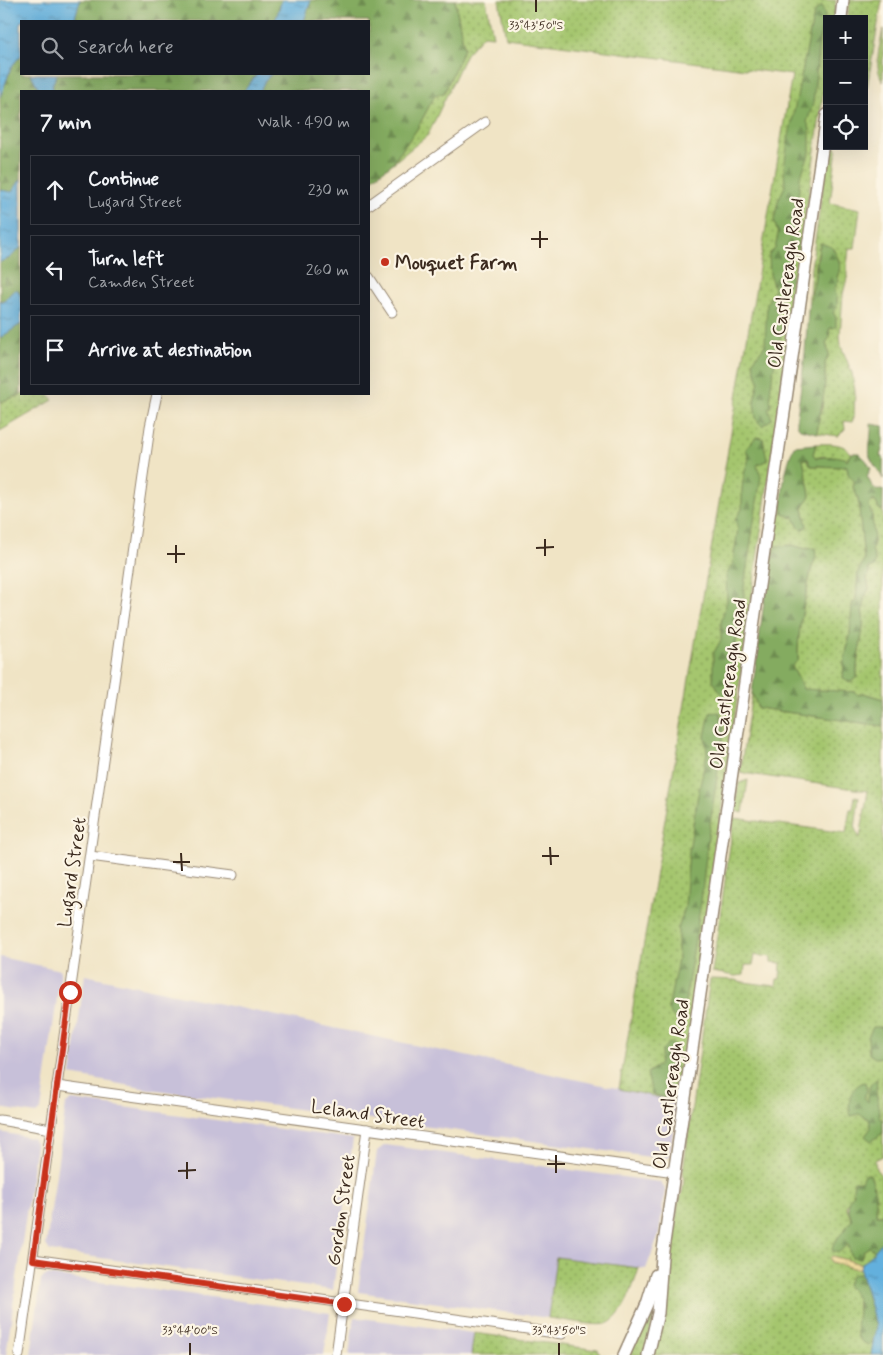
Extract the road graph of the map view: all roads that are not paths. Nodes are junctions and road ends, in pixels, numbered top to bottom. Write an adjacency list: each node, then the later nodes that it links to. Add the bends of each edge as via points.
1 (843, 0): 2 (street)
2 (841, 15)
3 (485, 122): 5 (street)
4 (823, 143): 15 (street, Old Castlereagh Road)
5 (370, 204)
6 (370, 279): 7 (street)
7 (392, 312)
8 (157, 395): 9 (street, Lugard Street, via 148,437)
9 (90, 856): 10 (street); 11 (street, Lugard Street)
10 (233, 875)
11 (57, 1086): 13 (street, Lugard Street); 14 (street, Leland Street)
12 (0, 1120): 13 (street)
13 (51, 1129): 17 (street, Lugard Street)
14 (367, 1129): 15 (street, Leland Street); 18 (street, Gordon Street)
15 (675, 1172): 16 (street, Old Castlereagh Road)
16 (662, 1257): 22 (street, Old Castlereagh Road, via 647,1304); 23 (street, Old Castlereagh Road, via 658,1313)
17 (33, 1260): 18 (street); 20 (street, Lugard Street)
18 (344, 1304): 19 (street); 21 (street, Gordon Street)
19 (562, 1334)
20 (19, 1355)
21 (336, 1355)
22 (624, 1355)
23 (648, 1355)

